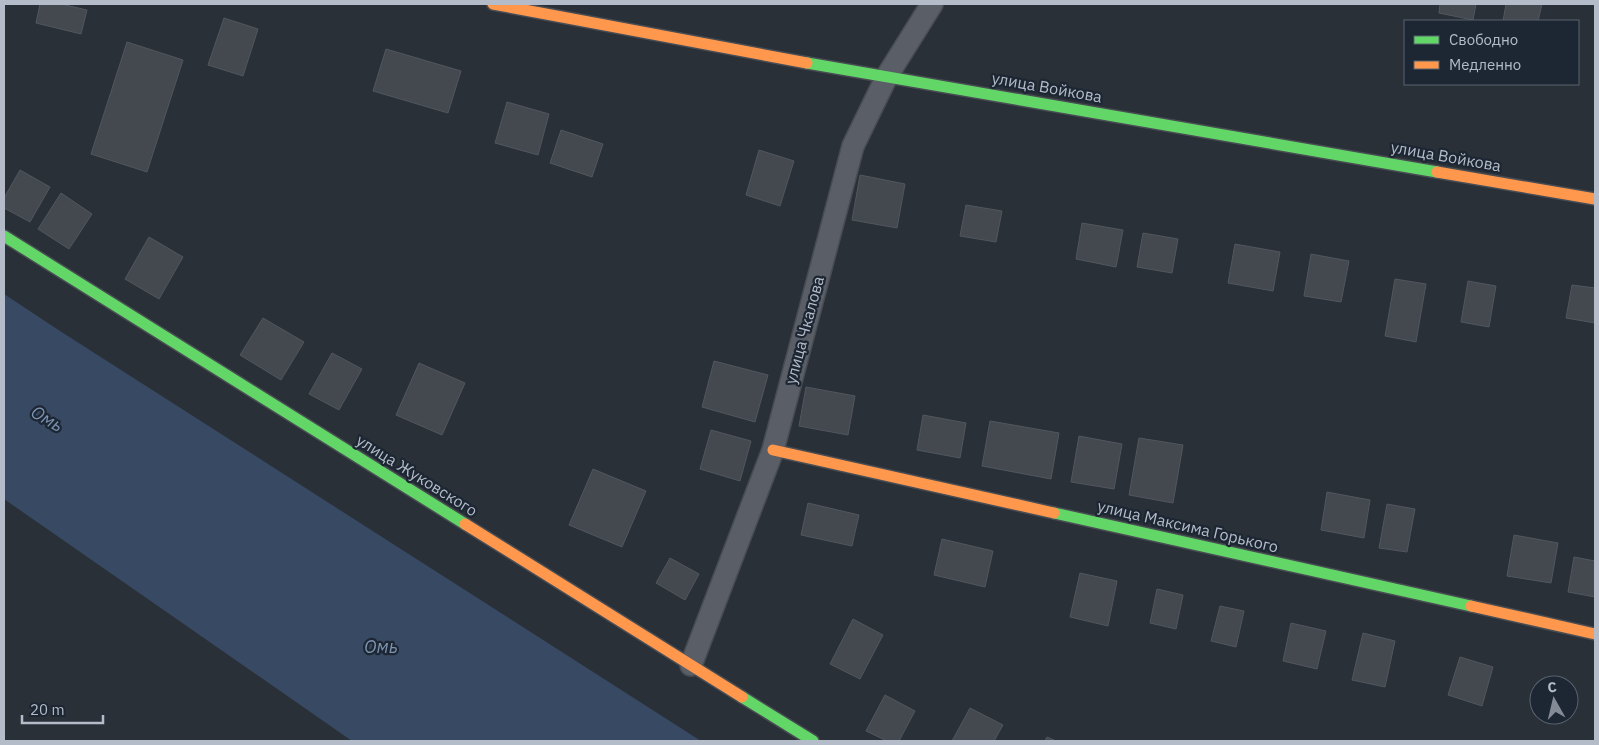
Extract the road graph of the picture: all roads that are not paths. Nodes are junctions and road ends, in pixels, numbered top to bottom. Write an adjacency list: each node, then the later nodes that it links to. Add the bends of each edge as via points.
1 (493, 4): 3 (street, улица Войкова)
2 (932, 4): 3 (street, улица Чкалова)
3 (887, 76): 4 (street, улица Войкова); 6 (street, улица Чкалова, via 853,146)
4 (1595, 199)
5 (4, 236): 8 (street, улица Жуковского)
6 (773, 450): 7 (street, улица Максима Горького); 8 (street, улица Чкалова)
7 (1595, 634)
8 (691, 665): 9 (street, улица Жуковского)
9 (813, 741)

